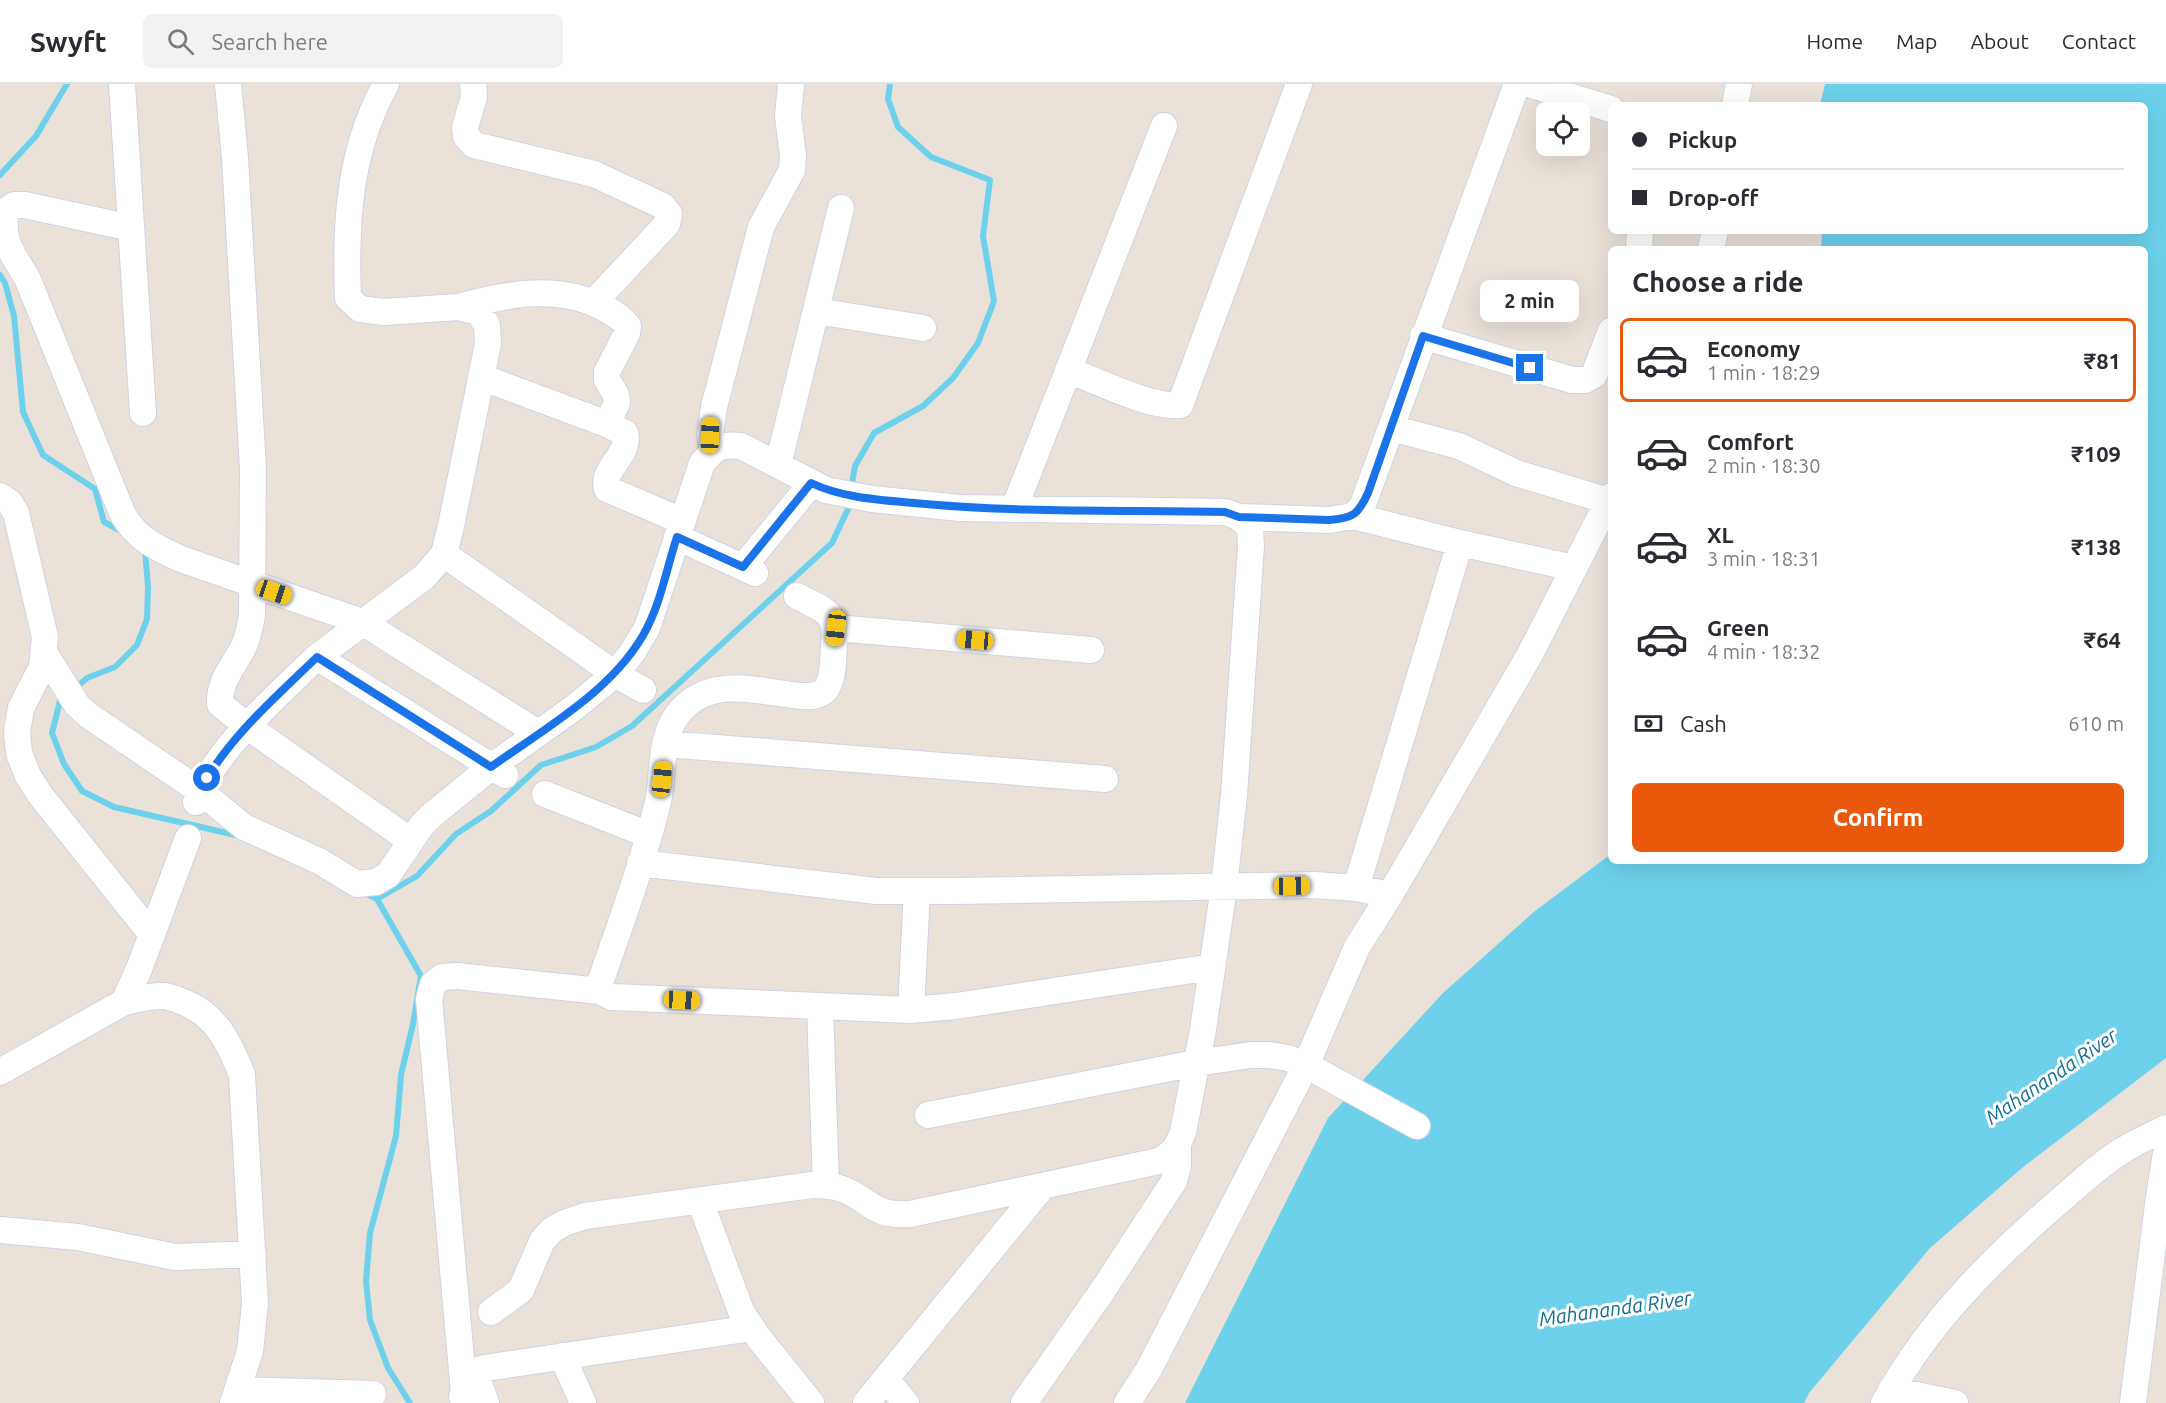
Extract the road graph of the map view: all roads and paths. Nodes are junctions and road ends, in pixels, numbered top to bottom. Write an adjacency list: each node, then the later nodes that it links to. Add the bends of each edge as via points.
1 (122, 84): 14 (street)
2 (228, 84): 39 (street, via 253,469)
3 (386, 84): 16 (street, via 364,131 356,160 351,189 348,298 360,309 384,312)
4 (473, 84): 15 (street, via 474,97 465,127 466,136 474,145 594,174 663,206 669,214 667,224)
5 (791, 84): 26 (street, via 788,116 792,170 761,227 710,422)
6 (1299, 84): 21 (street, via 1180,405 1153,403)
7 (1517, 84): 19 (street)
8 (1529, 84): 11 (street)
9 (1739, 84): 10 (street)
10 (1736, 102)
11 (1608, 108)
12 (1164, 126): 21 (street)
13 (841, 207): 17 (street)
14 (131, 228): 23 (street); 39 (street, via 14,205 6,211 3,234 11,256 28,280 131,529 163,551)
15 (594, 302): 16 (street, via 566,295 522,293); 24 (street, via 622,318 628,326 607,372 617,403)
16 (458, 307): 22 (street, via 478,312 487,325 488,344)
17 (816, 311): 18 (street); 27 (street)
18 (922, 328)
19 (1423, 336): 20 (street, via 1572,380 1594,375); 25 (street)
20 (1608, 339)
21 (1068, 370): 32 (street)
22 (481, 377): 24 (street); 37 (street)
23 (144, 413)
24 (607, 424): 35 (street, via 625,433 627,440 608,473 607,489)
25 (1391, 428): 30 (street, via 1459,446 1516,473); 33 (street, via 1362,507)
26 (714, 449): 27 (street, via 741,446); 35 (street, via 702,464)
27 (778, 465): 28 (street)
28 (819, 487): 32 (street, via 872,499); 35 (street, via 749,570)
29 (0, 496): 44 (street, via 16,513 45,637)
30 (1608, 498)
31 (1608, 503): 38 (street)
32 (1014, 509): 34 (street, via 1225,512)
33 (1353, 516): 34 (street, via 1329,520); 36 (street)
34 (1239, 517): 59 (street, via 1250,528 1251,546)
35 (679, 529): 46 (street, via 647,628)
36 (1460, 543): 38 (street); 60 (street)
37 (444, 554): 41 (street, via 424,577); 46 (street)
38 (1574, 568): 62 (street, via 1528,656)
39 (252, 584): 41 (street); 48 (street, via 249,633 219,692 220,704)
40 (797, 596): 42 (street, via 831,616)
41 (362, 622): 45 (street); 49 (street)
42 (836, 628): 43 (street); 50 (street, via 831,677 826,689 816,697 746,688 705,694 673,713)
43 (1091, 650)
44 (45, 654): 54 (street, via 88,715); 63 (street, via 21,708 19,753 41,796)
45 (317, 657): 48 (street); 51 (street)
46 (615, 674): 47 (street); 49 (street)
47 (643, 690)
48 (248, 727): 54 (street, via 216,763); 57 (street)
49 (538, 733): 51 (street)
50 (666, 744): 52 (street); 55 (street)
51 (499, 772): 57 (street, via 432,815)
52 (1105, 779)
53 (544, 794): 55 (street)
54 (198, 797): 57 (street, via 244,827 319,861 357,884 376,882 388,874)
55 (649, 835): 58 (street)
56 (189, 838): 63 (street)
57 (411, 841)
58 (640, 863): 61 (street, via 824,886); 65 (street)
59 (1224, 887): 60 (street); 61 (street); 64 (street)
60 (1356, 888): 62 (street)
61 (917, 891): 68 (street)
62 (1390, 895): 70 (street, via 1349,963)
63 (152, 935): 66 (street)
64 (1212, 967): 68 (street); 69 (street)
65 (600, 991): 67 (street, via 612,997); 86 (street, via 457,976 442,977 433,984 429,999)
66 (124, 1002): 71 (street); 81 (street, via 167,996 194,1006 218,1026 231,1048 242,1075)
67 (820, 1006): 68 (street); 77 (street)
68 (911, 1010)
69 (1196, 1063): 70 (street, via 1269,1055); 72 (street); 75 (street)
70 (1306, 1065): 73 (street); 95 (street, via 1149,1369)
71 (0, 1072)
72 (928, 1115)
73 (1417, 1126)
74 (2166, 1128): 89 (street, via 2124,1150 2023,1232 1964,1290 1915,1351)
75 (1178, 1145): 78 (street, via 1171,1155 1159,1161); 94 (street, via 1178,1166 1170,1186)
76 (2166, 1153): 97 (street)
77 (826, 1185): 78 (street, via 845,1190 876,1210 892,1215); 79 (street)
78 (1043, 1186): 85 (street)
79 (700, 1201): 82 (street, via 585,1216 564,1223 542,1241 521,1290); 83 (street, via 741,1311)
80 (0, 1230): 81 (street, via 78,1237 175,1257)
81 (253, 1254): 88 (street, via 254,1331)
82 (491, 1312)
83 (752, 1328): 84 (street); 91 (street)
84 (562, 1356): 86 (street); 90 (street)
85 (886, 1379): 92 (street); 93 (street)
86 (471, 1393)
87 (373, 1394): 88 (street)
88 (236, 1396)
89 (1887, 1396): 96 (street)
90 (583, 1403)
91 (811, 1403)
92 (866, 1403)
93 (906, 1403)
94 (1024, 1403)
95 (1127, 1403)
96 (1955, 1403)
97 (2133, 1403)

